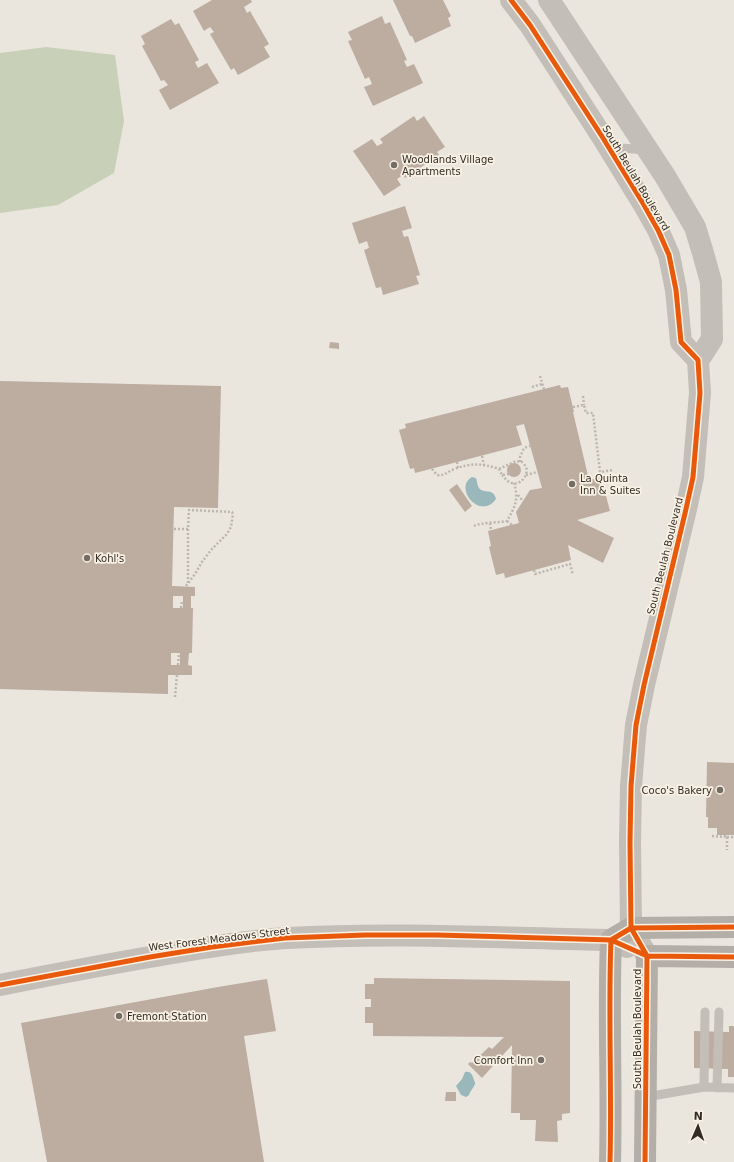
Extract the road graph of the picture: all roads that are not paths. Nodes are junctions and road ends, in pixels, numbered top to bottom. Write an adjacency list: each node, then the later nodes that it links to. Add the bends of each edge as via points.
1 (511, 0): 3 (street, South Beulah Boulevard)
2 (549, 0): 4 (street)
3 (603, 138): 4 (lane, via 621,148); 5 (street, South Beulah Boulevard, via 661,236 669,255 676,290 681,342)
4 (648, 150): 5 (street, via 695,227 703,252 710,282 712,339)
5 (698, 361): 7 (street, South Beulah Boulevard, via 700,392 693,477 636,725 631,786)
6 (734, 927): 7 (main road)
7 (631, 928): 8 (main road); 9 (street, South Beulah Boulevard)
8 (611, 940): 9 (street, West Forest Meadows Street); 11 (street, West Forest Meadows Street, via 423,935 286,938 189,950); 18 (main road)
9 (647, 956): 10 (main road, West Forest Meadows Street); 17 (main road, South Beulah Boulevard)
10 (734, 957)
11 (0, 984)
12 (705, 1012): 14 (lane)
13 (718, 1012): 15 (lane)
14 (704, 1087): 15 (lane); 17 (lane)
15 (717, 1088): 16 (lane)
16 (734, 1088)
17 (646, 1096): 19 (main road, South Beulah Boulevard)
18 (610, 1162)
19 (645, 1162)

